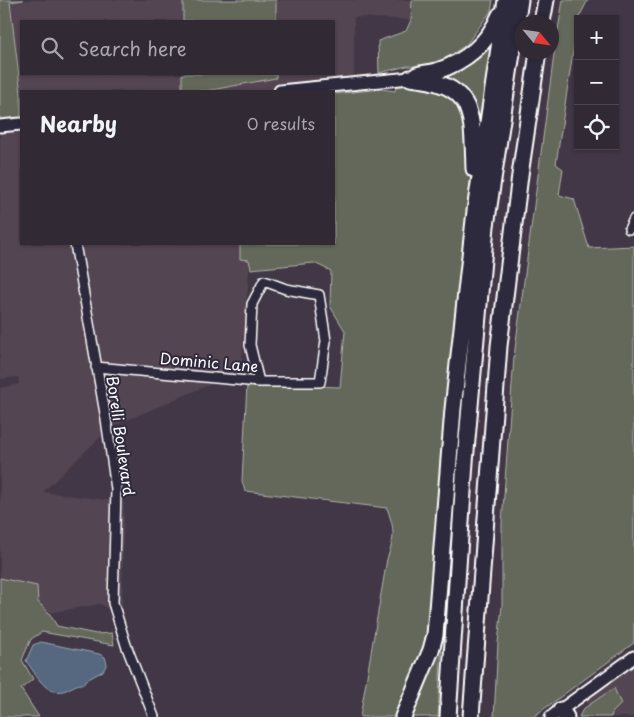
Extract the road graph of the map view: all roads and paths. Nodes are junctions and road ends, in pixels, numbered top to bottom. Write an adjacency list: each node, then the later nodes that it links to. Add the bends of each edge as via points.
1 (506, 0): 6 (highway, via 492,30 468,57 443,69); 10 (highway)
2 (520, 0): 21 (highway, via 486,226 463,489)
3 (546, 0): 4 (highway)
4 (543, 15)
5 (537, 60): 14 (highway)
6 (410, 78): 7 (street); 10 (highway, via 427,79 447,86 467,106 472,118)
7 (290, 90)
8 (20, 124): 9 (street)
9 (0, 126)
10 (475, 211): 20 (highway, via 453,409 435,635)
11 (634, 219): 12 (street)
12 (629, 229)
13 (75, 245): 15 (street, Borelli Boulevard)
14 (499, 346): 22 (highway); 23 (highway, via 505,364 487,570)
15 (96, 367): 16 (street, Dominic Lane); 19 (street, Borelli Boulevard, via 116,488 113,603)
16 (260, 382): 16 (street, Dominic Lane, via 250,345 252,304 264,281 318,295 326,341 320,382)
17 (634, 657): 18 (street)
18 (559, 715)
19 (154, 717)
20 (402, 717)
21 (448, 717)
22 (471, 717)
23 (480, 717)

